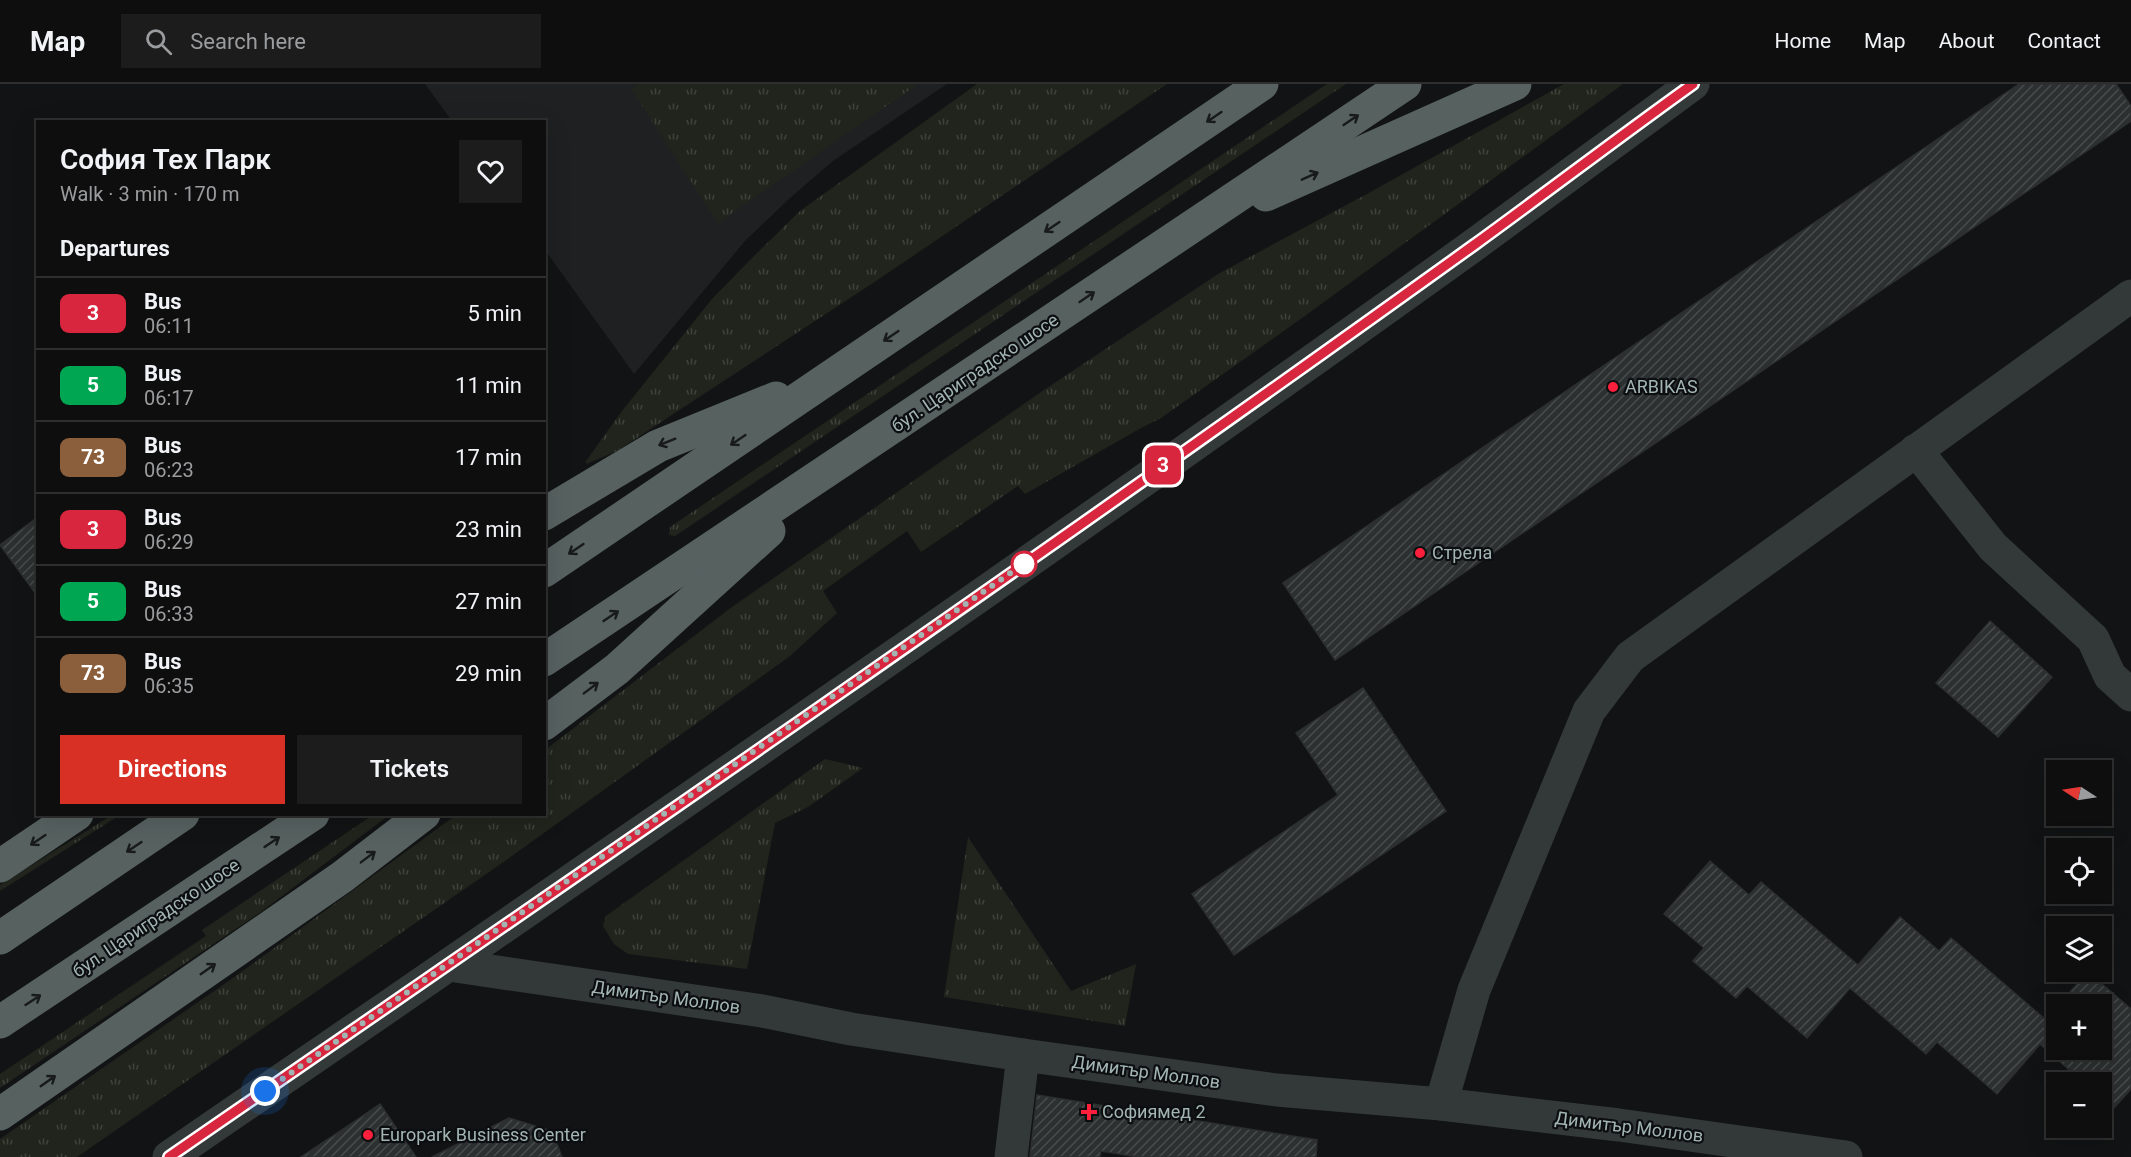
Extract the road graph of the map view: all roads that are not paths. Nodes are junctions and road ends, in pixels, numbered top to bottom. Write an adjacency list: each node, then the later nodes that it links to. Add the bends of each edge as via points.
1 (1262, 84): 7 (highway, one-way to 7)
2 (1405, 84): 5 (highway, бул. Цариградско шосе, one-way to 2)
3 (1515, 84): 5 (highway, one-way to 3)
4 (1693, 84): 21 (street, via 1478,242 1022,565)
5 (1180, 234): 9 (highway, бул. Цариградско шосе, one-way to 5)
6 (2131, 296): 8 (street)
7 (838, 372): 10 (highway, one-way to 10, via 658,446); 11 (highway, one-way to 11)
8 (1916, 450): 13 (street, via 1993,548 2093,639 2110,676); 24 (street, via 1630,657 1589,711 1474,990)
9 (848, 459): 12 (highway, бул. Цариградско шосе, one-way to 9); 14 (highway, one-way to 9, via 617,669)
10 (546, 513)
11 (546, 570)
12 (546, 659)
13 (2131, 695)
14 (546, 722)
15 (74, 816): 19 (highway, one-way to 19)
16 (180, 816): 20 (highway, one-way to 20)
17 (310, 816): 22 (highway, бул. Цариградско шосе, one-way to 17)
18 (421, 816): 25 (highway, one-way to 18, via 342,877)
19 (0, 866)
20 (0, 938)
21 (449, 965): 23 (street, Димитър Моллов, via 762,1011); 26 (street)
22 (0, 1022)
23 (1023, 1055): 24 (street, Димитър Моллов, via 1277,1090); 27 (street)
24 (1441, 1104): 28 (street, Димитър Моллов, via 1674,1131)
25 (0, 1114)
26 (169, 1157)
27 (1011, 1157)
28 (1846, 1157)

